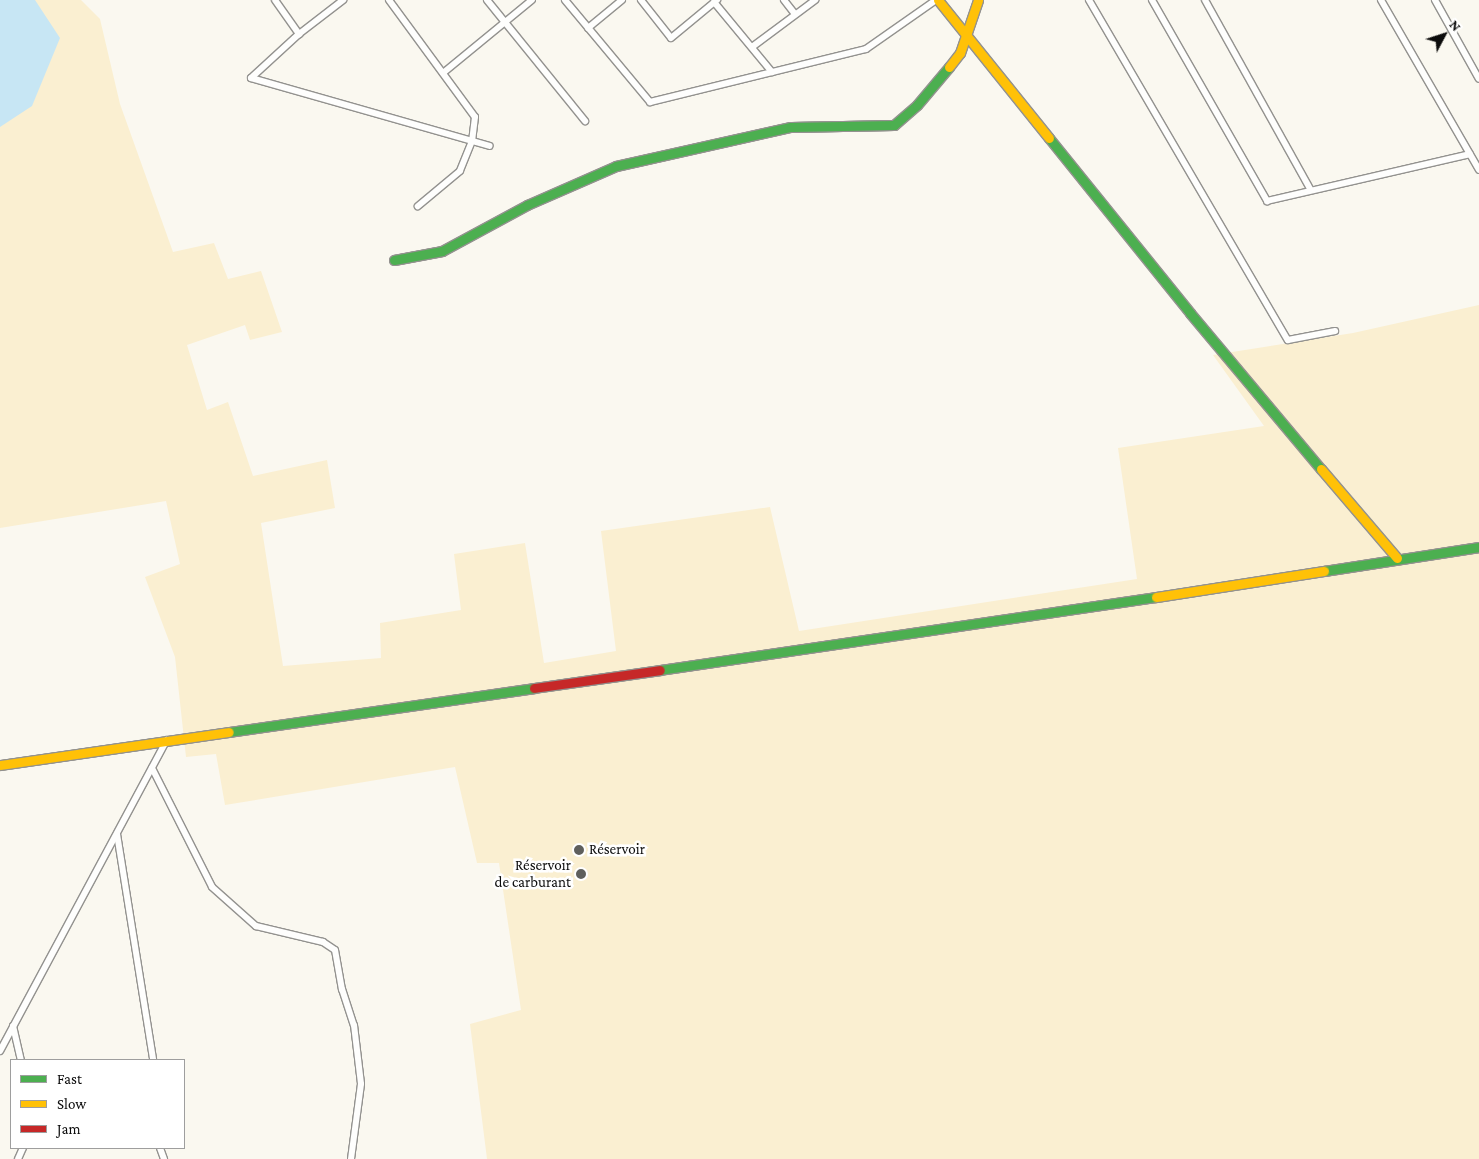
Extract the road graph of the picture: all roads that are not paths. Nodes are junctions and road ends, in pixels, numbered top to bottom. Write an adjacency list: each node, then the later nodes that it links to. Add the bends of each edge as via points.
1 (275, 0): 22 (street)
2 (343, 0): 22 (street)
3 (390, 0): 26 (street)
4 (487, 0): 20 (street)
5 (532, 0): 20 (street)
6 (565, 0): 21 (street)
7 (622, 0): 21 (street)
8 (641, 0): 18 (street, via 671,38)
9 (784, 0): 19 (street)
10 (815, 0): 19 (street, via 800,13)
11 (937, 0): 23 (main road); 25 (street, via 866,49)
12 (978, 0): 23 (main road)
13 (1089, 0): 36 (street, via 1288,340)
14 (1152, 0): 33 (street, via 1267,201)
15 (1205, 0): 33 (street)
16 (1381, 0): 31 (street)
17 (1435, 0): 27 (street)
18 (715, 1): 24 (street)
19 (794, 13): 24 (street)
20 (505, 22): 26 (street); 28 (street)
21 (588, 28): 25 (street, via 650,102)
22 (298, 34): 29 (street, via 250,78)
23 (966, 35): 35 (main road, via 960,53 936,83 894,125 791,127 616,166 527,205 442,251); 38 (main road, via 1190,313)
24 (752, 48): 25 (street)
25 (772, 72)
26 (442, 73): 29 (street, via 475,117)
27 (1479, 79)
28 (585, 120)
29 (472, 141): 30 (street); 34 (street, via 460,171)
30 (490, 146)
31 (1470, 154): 32 (street); 33 (street)
32 (1479, 170)
33 (1310, 190)
34 (418, 206)
35 (394, 260)
36 (1335, 331)
37 (1479, 547): 38 (main road)
38 (1397, 558): 39 (main road, via 1032,616)
39 (167, 740): 40 (main road); 41 (street)
40 (0, 765)
41 (152, 768): 42 (street); 47 (street, via 212,887 256,926 323,942 334,950 354,1025 361,1084)
42 (117, 834): 43 (street); 46 (street)
43 (13, 1026): 44 (street); 45 (street)
44 (0, 1051)
45 (21, 1059)
46 (153, 1059)
47 (350, 1159)

